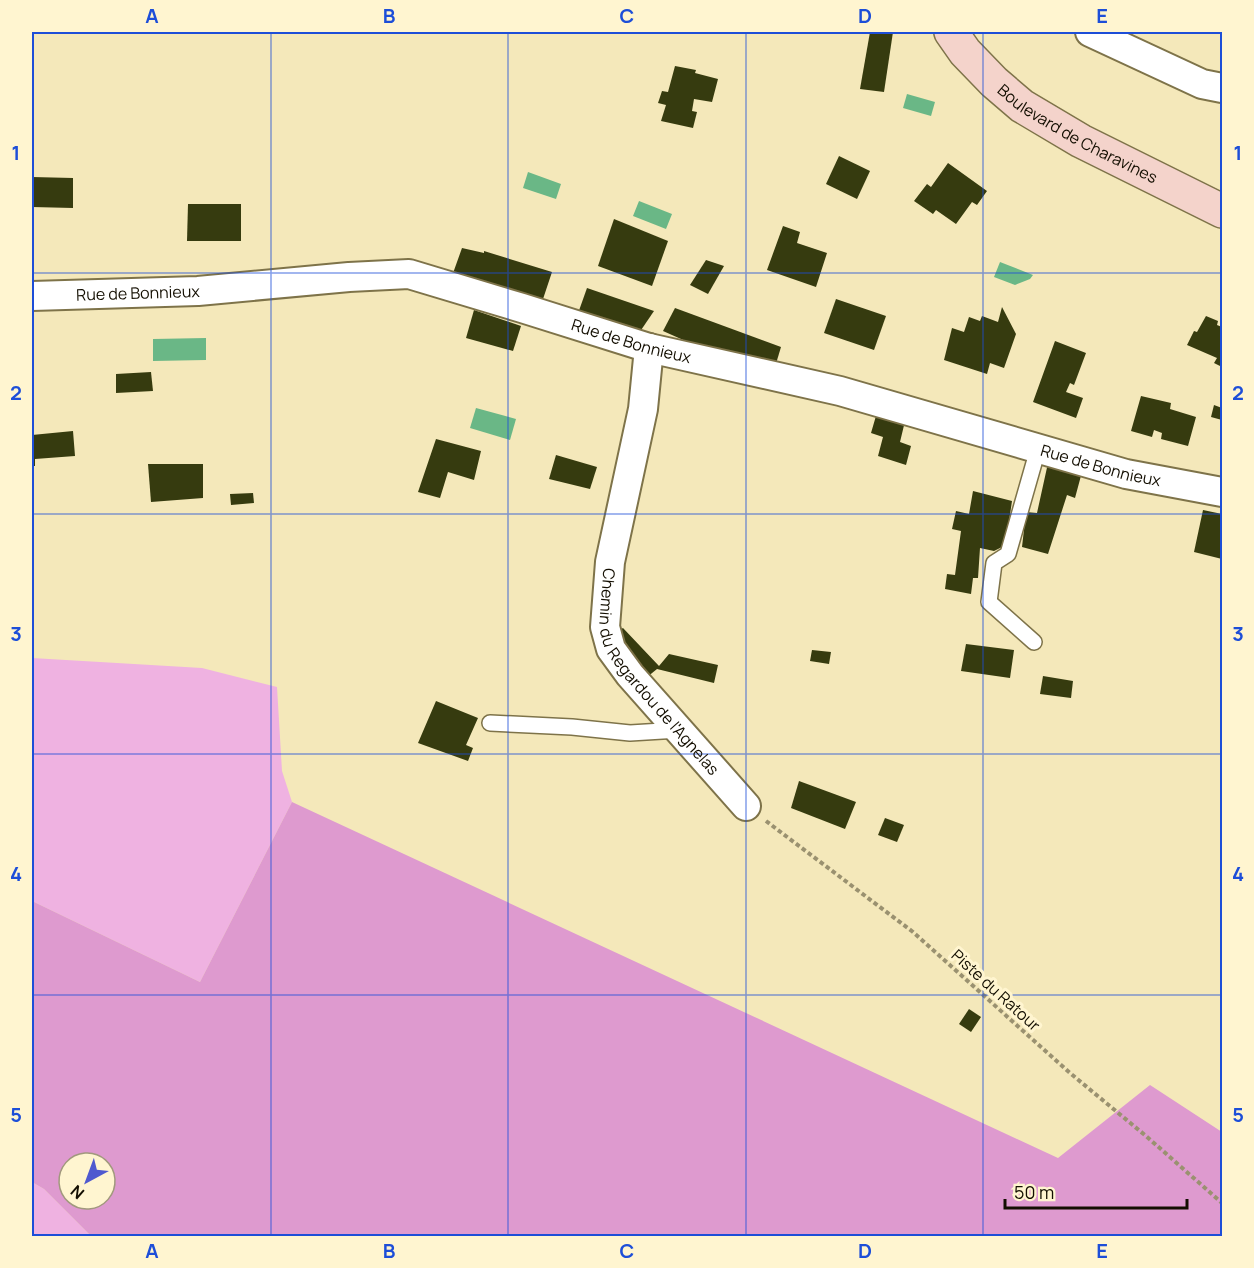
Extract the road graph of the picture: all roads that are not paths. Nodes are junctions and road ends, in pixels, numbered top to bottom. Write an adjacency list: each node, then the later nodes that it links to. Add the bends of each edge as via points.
1 (951, 32): 4 (main road, Boulevard de Charavines, via 965,52 1022,106 1081,141)
2 (1090, 32): 3 (street, via 1202,84)
3 (1222, 88)
4 (1222, 210)
5 (32, 296): 6 (street, Rue de Bonnieux, via 198,291 409,274)
6 (649, 348): 7 (street, Rue de Bonnieux, via 840,391); 11 (street, Chemin du Regardou de l'Agnelas, via 643,409 610,562 605,627 611,649)
7 (1038, 449): 8 (street, Rue de Bonnieux, via 1126,474); 9 (lane, via 1008,554 994,563 988,602)
8 (1222, 491)
9 (1034, 642)
10 (490, 723): 11 (lane, via 630,733)
11 (679, 730): 12 (street, Chemin du Regardou de l'Agnelas)
12 (746, 806)

